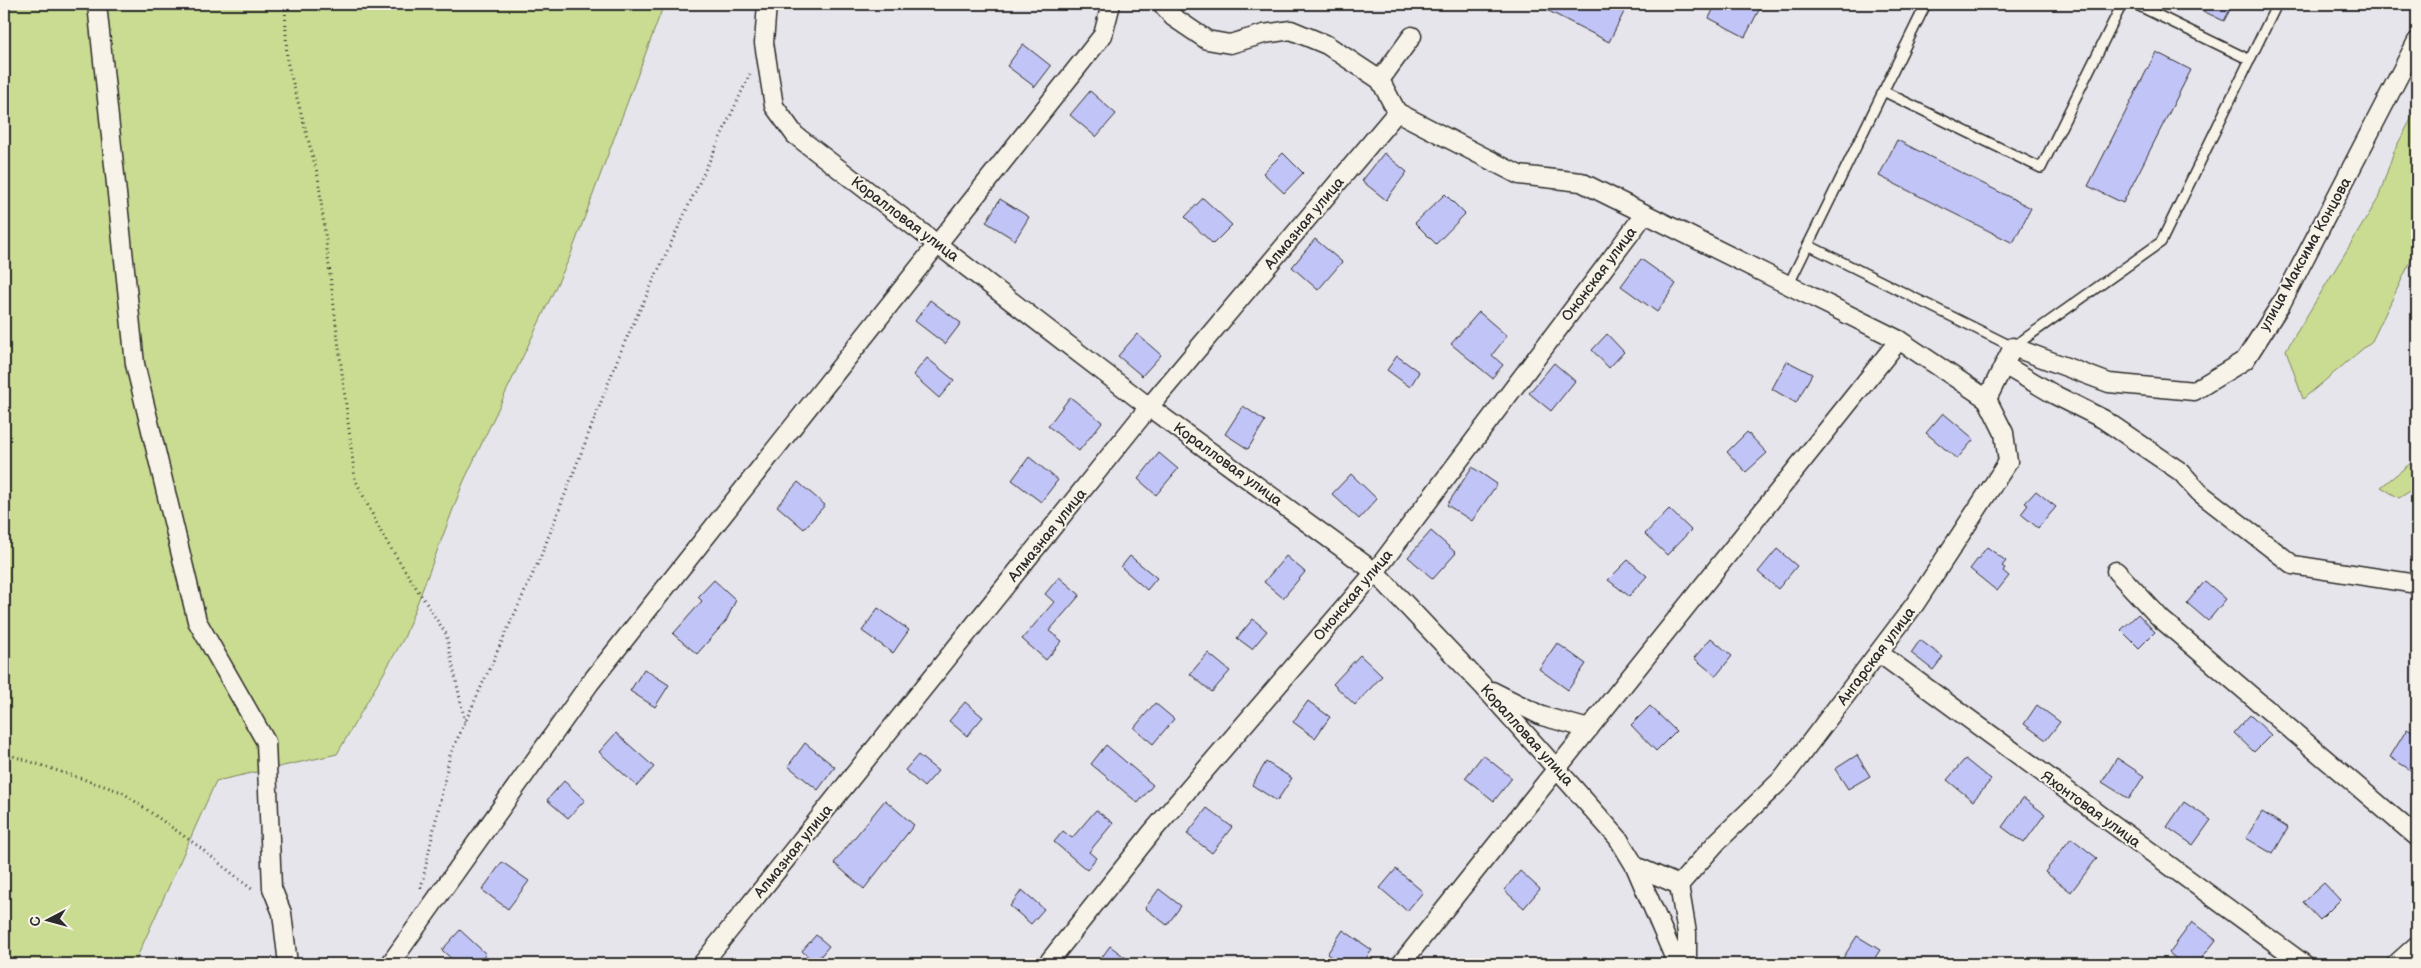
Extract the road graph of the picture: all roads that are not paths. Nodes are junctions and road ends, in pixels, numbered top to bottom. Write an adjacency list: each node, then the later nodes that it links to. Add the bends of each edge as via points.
1 (97, 4): 35 (street, via 135,364 197,621 266,742 272,888 282,913)
2 (767, 4): 16 (street, Коралловая улица, via 764,43 774,106 796,135)
3 (1112, 4): 16 (street, via 1103,35)
4 (1162, 4): 12 (street, via 1173,17 1207,40 1230,44 1291,30 1327,45)
5 (1926, 4): 13 (lane)
6 (2122, 4): 13 (lane, via 2041,168)
7 (2135, 4): 11 (lane)
8 (2277, 4): 11 (lane)
9 (1412, 36): 12 (street)
10 (2417, 42): 20 (street, улица Максима Концова, via 2281,304 2245,360 2194,392 2109,382)
11 (2250, 60): 20 (lane, via 2160,242)
12 (1380, 80): 14 (street)
13 (1883, 91): 17 (lane)
14 (1397, 112): 15 (street, via 1519,175 1581,182); 23 (street, Алмазная улица)
15 (1644, 215): 18 (street); 25 (street, Ононская улица)
16 (938, 243): 23 (street, Коралловая улица); 36 (street, via 590,683)
17 (1808, 246): 18 (lane); 20 (lane)
18 (1788, 286): 19 (street)
19 (1899, 340): 22 (street); 29 (street)
20 (2013, 346): 21 (street)
21 (2004, 365): 22 (street); 26 (street, via 2103,419 2173,467 2200,493 2293,565)
22 (1987, 399): 27 (street, Ангарская улица, via 2004,433 2008,462)
23 (1149, 408): 25 (street, Коралловая улица); 37 (street, Алмазная улица)
24 (2116, 571): 31 (street, via 2160,619)
25 (1375, 572): 28 (street, Коралловая улица); 38 (street, Ононская улица, via 1152,832)
26 (2417, 584)
27 (1879, 653): 33 (street, Ангарская улица, via 1784,777 1717,842); 42 (street, Яхонтовая улица)
28 (1483, 686): 29 (street, via 1542,716); 30 (street, Коралловая улица)
29 (1589, 729): 30 (street)
30 (1558, 768): 32 (street, Коралловая улица, via 1618,838); 39 (street)
31 (2417, 837)
32 (1635, 866): 33 (street); 40 (street, Коралловая улица)
33 (1679, 885): 41 (street, via 1687,933)
34 (2417, 945): 43 (street)
35 (288, 964)
36 (390, 964)
37 (702, 964)
38 (1047, 964)
39 (1401, 964)
40 (1677, 964)
41 (1687, 964)
42 (2304, 964)
43 (2396, 964)

